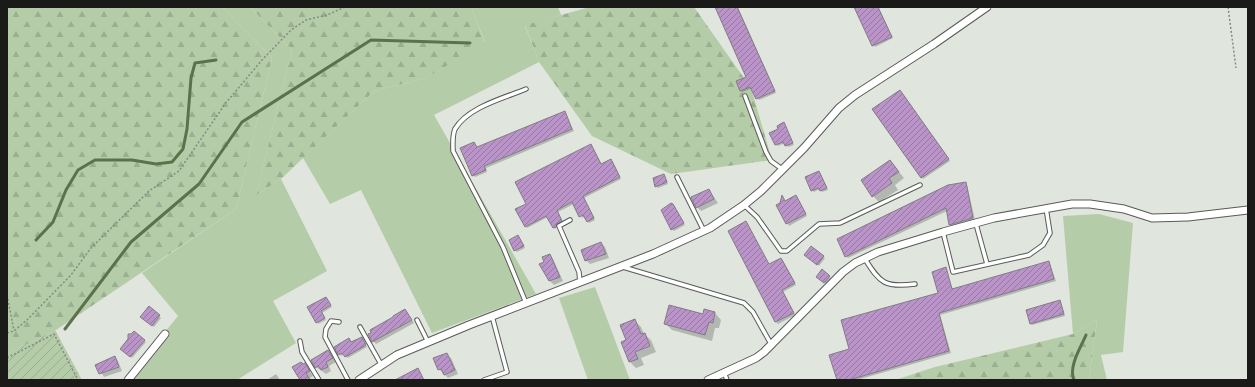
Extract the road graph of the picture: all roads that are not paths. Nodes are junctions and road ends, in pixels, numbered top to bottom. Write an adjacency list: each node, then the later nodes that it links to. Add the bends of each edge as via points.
1 (987, 7): 4 (street, via 855,95 839,108)
2 (526, 89): 19 (lane, via 477,110 464,119 455,130 453,151 503,247)
3 (745, 96): 4 (lane, via 766,152 771,161)
4 (782, 169): 7 (street)
5 (677, 177): 12 (lane)
6 (920, 185): 7 (lane, via 840,223 819,224 787,251 781,250 757,217)
7 (744, 205): 12 (street)
8 (1046, 208): 9 (street, via 1090,204 1152,218); 11 (street); 15 (lane, via 1050,233 1043,245 1029,255)
9 (1248, 210)
10 (570, 220): 17 (lane, via 559,226 579,272)
11 (976, 224): 13 (street); 15 (lane)
12 (704, 230): 16 (street)
13 (943, 232): 14 (street); 15 (lane, via 953,272)
14 (865, 258): 18 (lane, via 878,278 886,284); 27 (street, via 843,272)
15 (987, 264)
16 (622, 267): 17 (street); 27 (lane, via 744,303)
17 (580, 282): 19 (street)
18 (915, 284)
19 (527, 304): 20 (street)
20 (492, 316): 26 (street); 34 (lane, via 507,372)
21 (417, 320): 26 (lane)
22 (339, 322): 32 (lane, via 331,321 326,329 326,337)
23 (360, 327): 28 (lane)
24 (165, 334): 30 (street)
25 (300, 341): 31 (lane, via 302,352)
26 (428, 342): 28 (street, via 397,355)
27 (772, 346): 29 (street, via 756,358)
28 (382, 366): 33 (street)
29 (724, 372): 35 (street); 36 (lane)
30 (128, 380)
31 (319, 380)
32 (348, 380)
33 (360, 380)
34 (484, 380)
35 (708, 380)
36 (727, 380)

